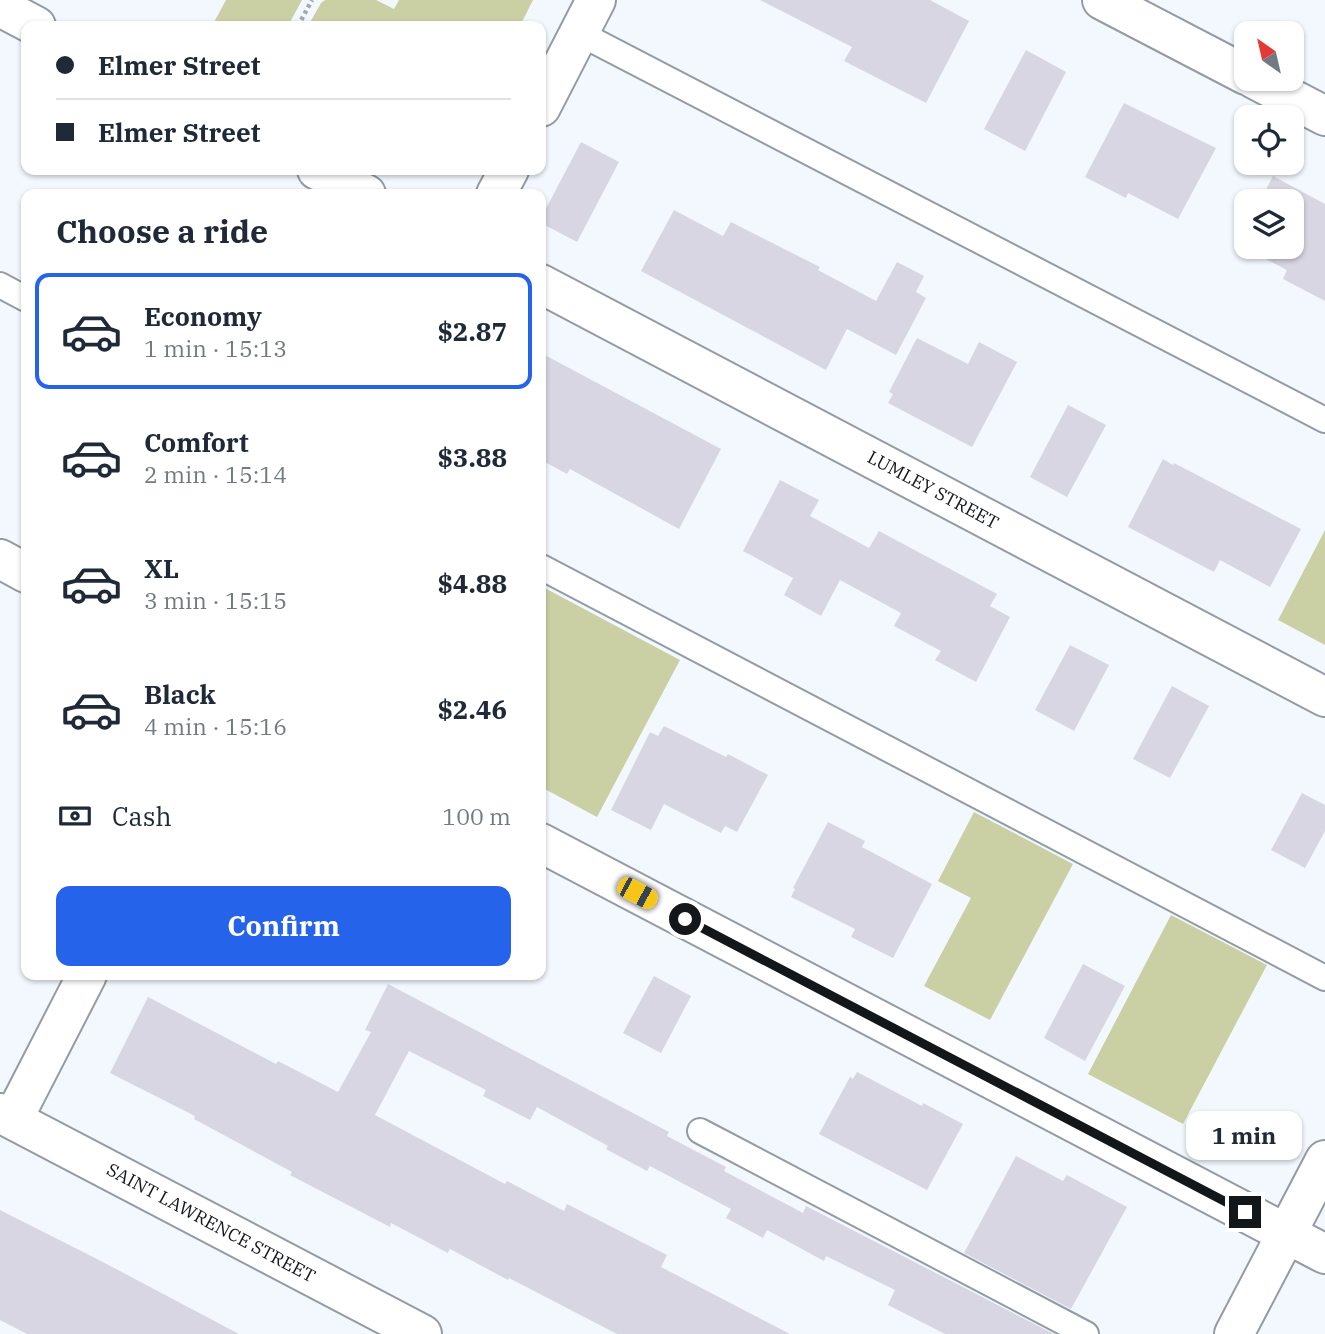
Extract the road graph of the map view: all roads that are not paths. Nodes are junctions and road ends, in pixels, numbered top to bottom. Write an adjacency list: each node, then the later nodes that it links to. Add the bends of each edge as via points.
1 (1102, 0): 5 (street)
2 (0, 7): 4 (street)
3 (588, 16): 7 (street); 14 (lane)
4 (27, 21)
5 (1234, 69)
6 (1277, 91): 8 (street)
7 (546, 97)
8 (1325, 116)
9 (327, 175): 10 (street)
10 (356, 189)
11 (0, 285): 13 (lane)
12 (546, 287): 18 (street, LUMLEY STREET)
13 (21, 296)
14 (1325, 420)
15 (0, 559): 16 (street)
16 (21, 570)
17 (546, 571): 20 (lane)
18 (1325, 697)
19 (546, 846): 25 (street)
20 (1325, 978)
21 (84, 980): 22 (street)
22 (6, 1116): 27 (street, SAINT LAWRENCE STREET)
23 (700, 1131): 28 (lane)
24 (1325, 1160): 25 (street)
25 (1287, 1234): 26 (street); 29 (street)
26 (1325, 1254)
27 (422, 1334)
28 (1086, 1334)
29 (1234, 1334)

